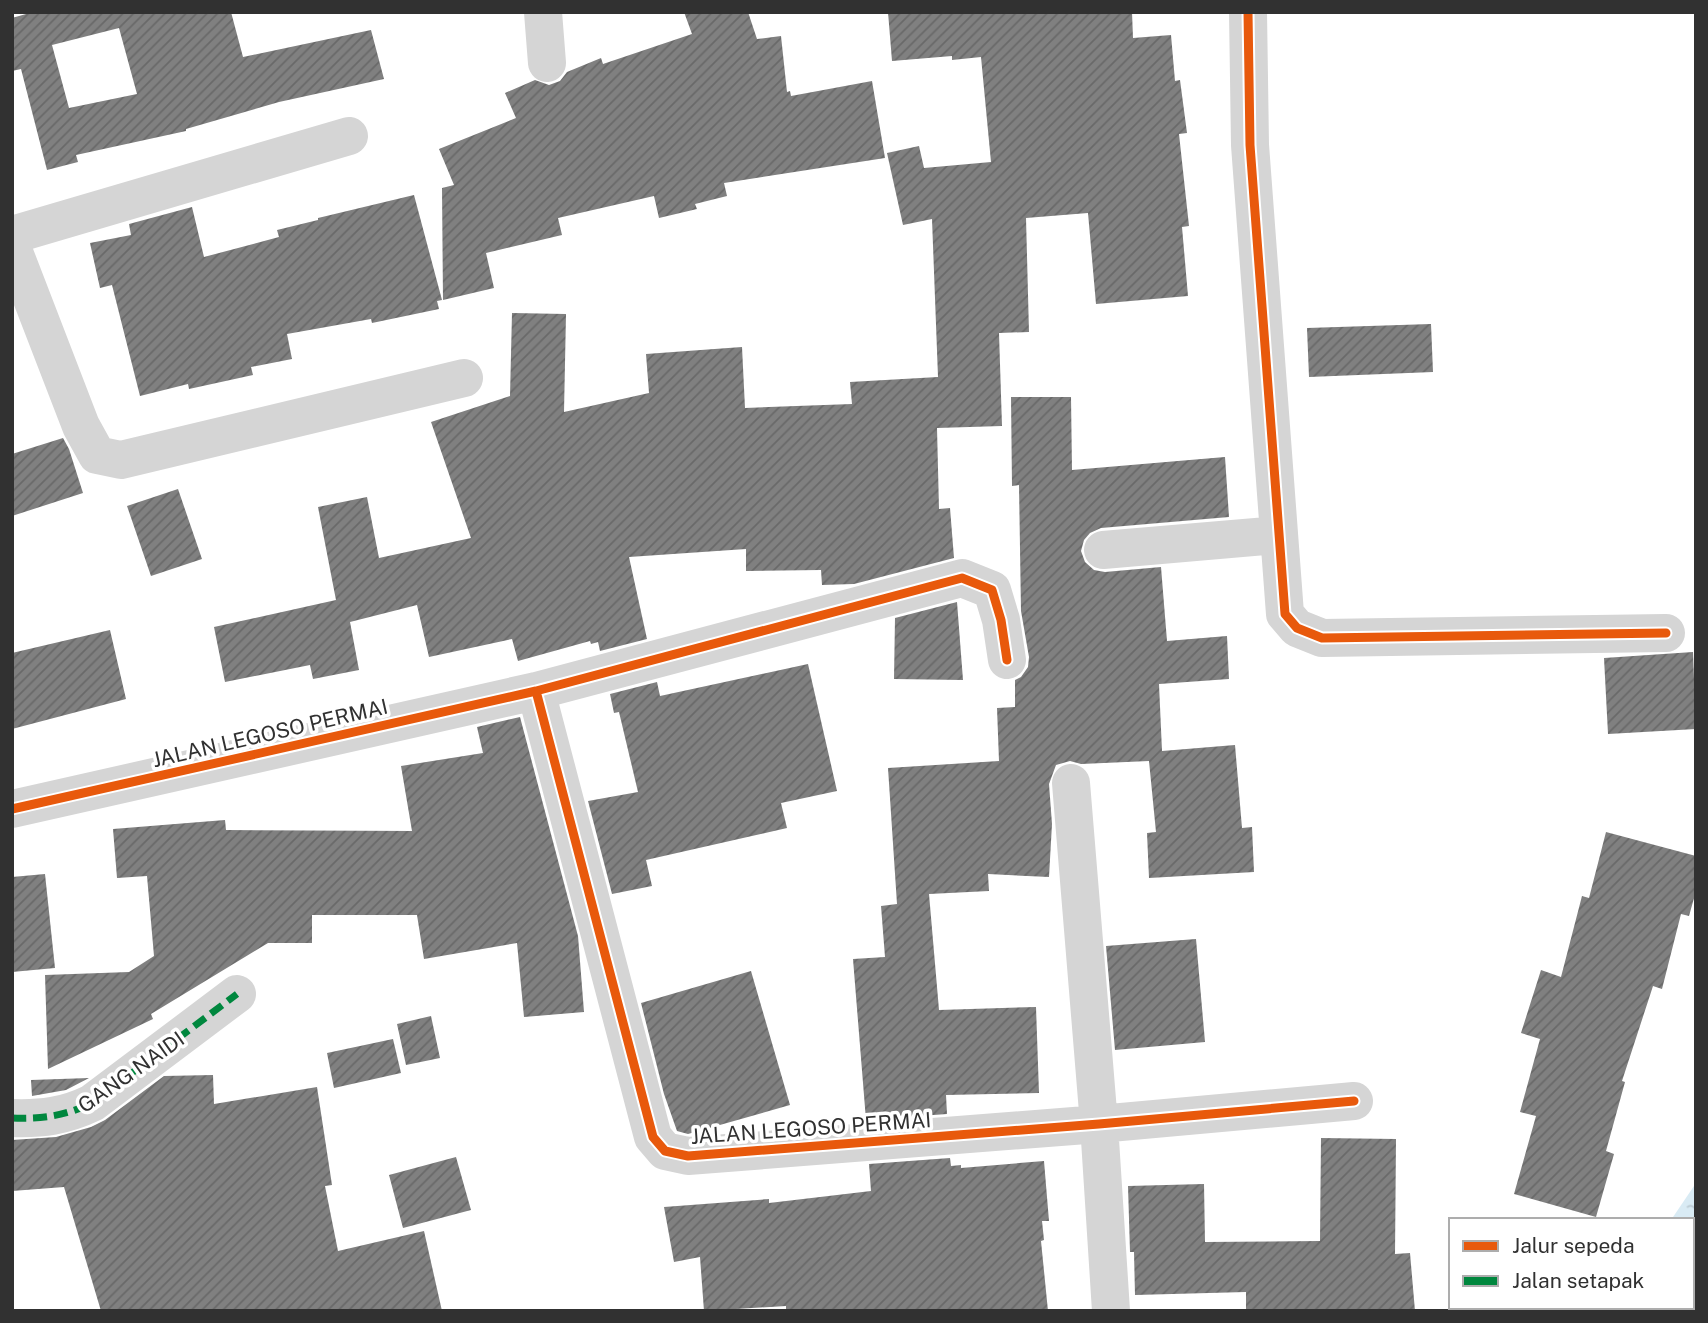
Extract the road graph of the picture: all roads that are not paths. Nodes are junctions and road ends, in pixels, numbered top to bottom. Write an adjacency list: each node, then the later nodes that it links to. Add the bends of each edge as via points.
1 (543, 12): 3 (street)
2 (1248, 12): 8 (street, via 1250,145)
3 (547, 63)
4 (349, 136): 5 (street)
5 (12, 235)
6 (12, 247): 7 (street, via 81,426 97,455 109,459 121,460)
7 (464, 378)
8 (1278, 535): 9 (street); 10 (street, via 1285,614 1297,628 1322,638)
9 (1103, 550)
10 (1666, 633)
11 (1007, 660): 12 (street, JALAN LEGOSO PERMAI, via 992,590 962,578)
12 (536, 691): 14 (street, JALAN LEGOSO PERMAI); 18 (street, JALAN LEGOSO PERMAI, via 653,1137 665,1151 688,1156)
13 (1071, 783): 18 (street)
14 (12, 809)
15 (237, 994): 17 (street, GANG NAIDI, via 92,1103 49,1118)
16 (1354, 1101): 18 (street, JALAN LEGOSO PERMAI)
17 (12, 1118)
18 (1099, 1124): 19 (street)
19 (1111, 1311)

